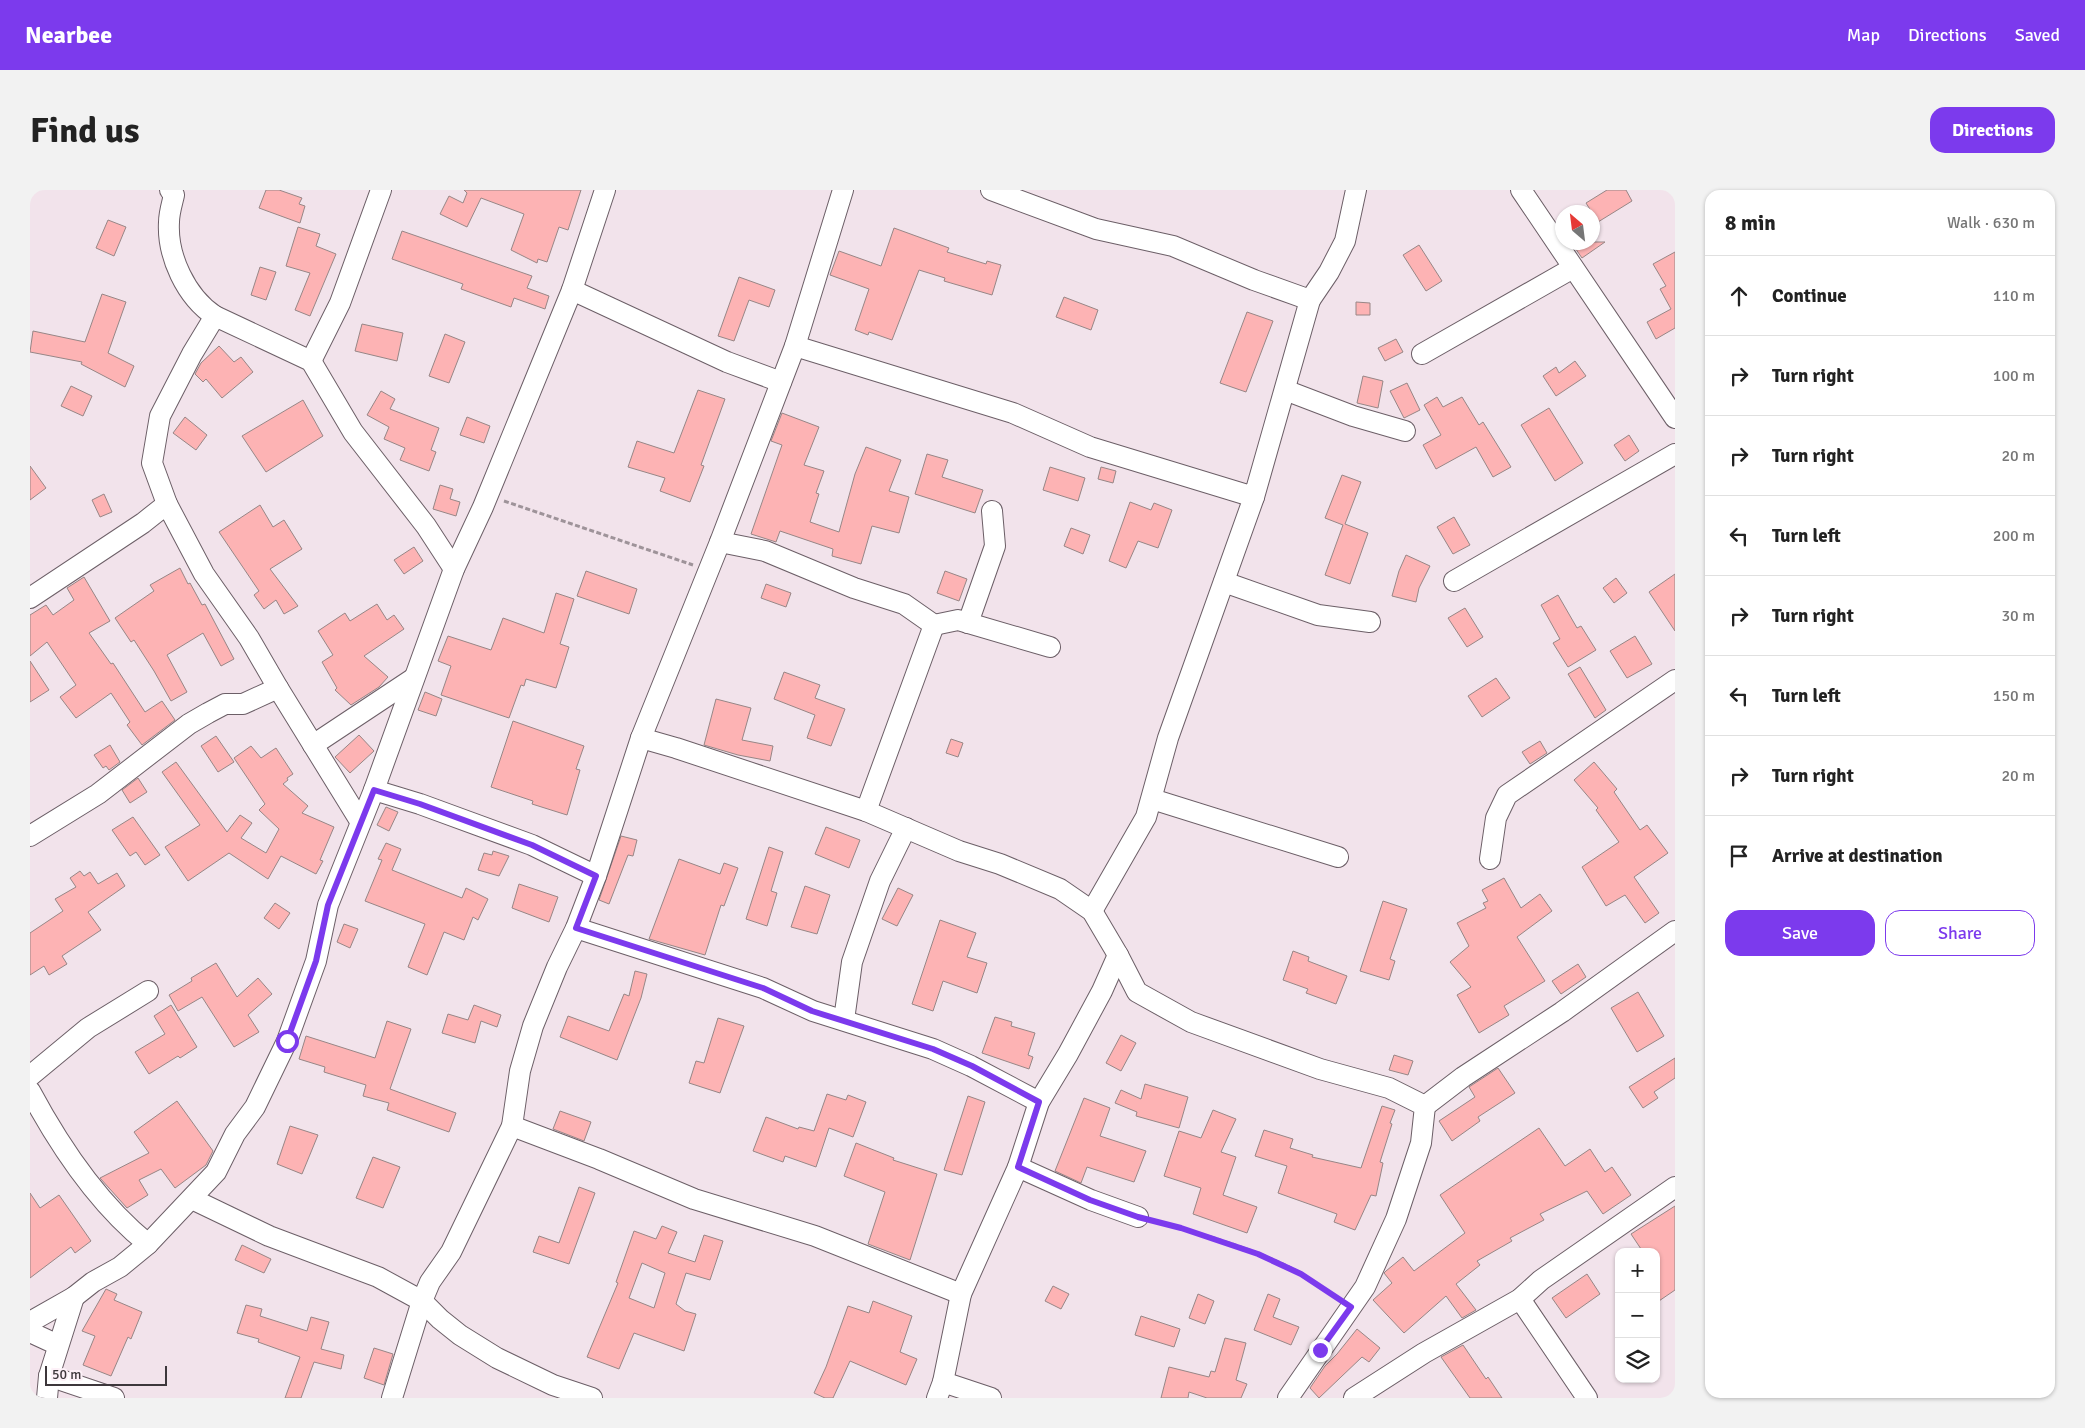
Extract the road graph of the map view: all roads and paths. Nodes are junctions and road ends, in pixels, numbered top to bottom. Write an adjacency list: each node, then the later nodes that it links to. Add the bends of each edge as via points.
1 (170, 190): 11 (street, via 174,195 168,222 172,252 183,281 203,308)
2 (381, 190): 14 (street, via 340,303)
3 (605, 190): 9 (street)
4 (843, 190): 12 (street)
5 (990, 190): 10 (street, via 1096,229 1173,246)
6 (1356, 190): 10 (street, via 1344,240 1329,272)
7 (1521, 190): 8 (street)
8 (1573, 268): 13 (street); 17 (street)
9 (572, 290): 15 (street, via 727,362); 20 (street)
10 (1310, 300): 16 (street)
11 (215, 316): 14 (street); 22 (street, via 160,416 152,463)
12 (796, 346): 15 (street); 21 (street, via 1013,413 1090,447)
13 (1422, 354)
14 (311, 361): 25 (street, via 353,432 426,526)
15 (782, 382): 24 (street)
16 (1285, 390): 18 (street); 21 (street)
17 (1675, 418)
18 (1404, 431)
19 (1675, 454): 27 (street)
20 (487, 496): 25 (street); 26 (path)
21 (1254, 497): 28 (street)
22 (167, 504): 29 (street); 36 (street, via 204,574 249,638)
23 (992, 511): 31 (street, via 995,546)
24 (720, 542): 26 (street); 32 (street, via 765,551 854,588 904,604)
25 (454, 569): 34 (street)
26 (709, 570): 37 (street)
27 (1454, 581)
28 (1224, 582): 30 (street, via 1318,615); 40 (street, via 1168,738)
29 (30, 598)
30 (1370, 622)
31 (968, 623): 32 (street, via 958,620); 33 (street)
32 (934, 625): 41 (street)
33 (1050, 647)
34 (414, 678): 38 (street); 39 (street)
35 (1675, 680): 46 (street, via 1508,795 1496,818)
36 (278, 688): 38 (street); 44 (street, via 243,704 225,704 208,713 98,794)
37 (641, 738): 41 (street); 47 (street)
38 (313, 745): 42 (street)
39 (374, 790): 42 (street); 47 (street, via 523,841)
40 (1152, 799): 45 (street); 48 (street, via 1146,817)
41 (866, 811): 43 (street)
42 (360, 821): 63 (street, via 328,905 316,961 287,1041 255,1107 235,1134 216,1172)
43 (906, 828): 48 (street, via 1060,889); 55 (street, via 880,880 852,962)
44 (30, 836)
45 (1338, 857)
46 (1490, 859)
47 (596, 876): 49 (street)
48 (1092, 911): 51 (street)
49 (576, 928): 55 (street, via 763,988 812,1011); 60 (street, via 556,967 534,1026 520,1072)
50 (1675, 932): 59 (street)
51 (1118, 955): 53 (street); 54 (street)
52 (148, 991): 56 (street, via 88,1028)
53 (1102, 991): 54 (street); 58 (street)
54 (1136, 992): 59 (street, via 1191,1022 1320,1069 1390,1088)
55 (844, 1020): 58 (street, via 933,1049)
56 (30, 1076)
57 (30, 1091): 65 (street, via 52,1132 95,1190 130,1230)
58 (1039, 1102): 61 (street)
59 (1425, 1106): 70 (street, via 1421,1143 1396,1219 1365,1287)
60 (512, 1126): 66 (street, via 694,1199 815,1236); 69 (street, via 451,1252 430,1282)
61 (1018, 1167): 64 (street, via 1090,1200); 66 (street)
62 (1675, 1187): 68 (street, via 1541,1280)
63 (192, 1199): 65 (street); 69 (street, via 269,1236 378,1277)
64 (1138, 1217): 70 (path, via 1258,1254 1301,1274)
65 (148, 1244): 67 (street)
66 (961, 1294): 75 (street)
67 (74, 1297): 71 (street); 73 (street)
68 (1520, 1299): 82 (street, via 1424,1353); 83 (street)
69 (422, 1301): 78 (street); 79 (street, via 460,1335 496,1358 553,1386)
70 (1351, 1307): 81 (street)
71 (30, 1322)
72 (30, 1332): 73 (street)
73 (58, 1345): 74 (street)
74 (50, 1376): 76 (street); 77 (street)
75 (940, 1390): 80 (street)
76 (47, 1398)
77 (114, 1398)
78 (392, 1398)
79 (592, 1398)
80 (991, 1398)
81 (1288, 1398)
82 (1354, 1398)
83 (1587, 1398)

